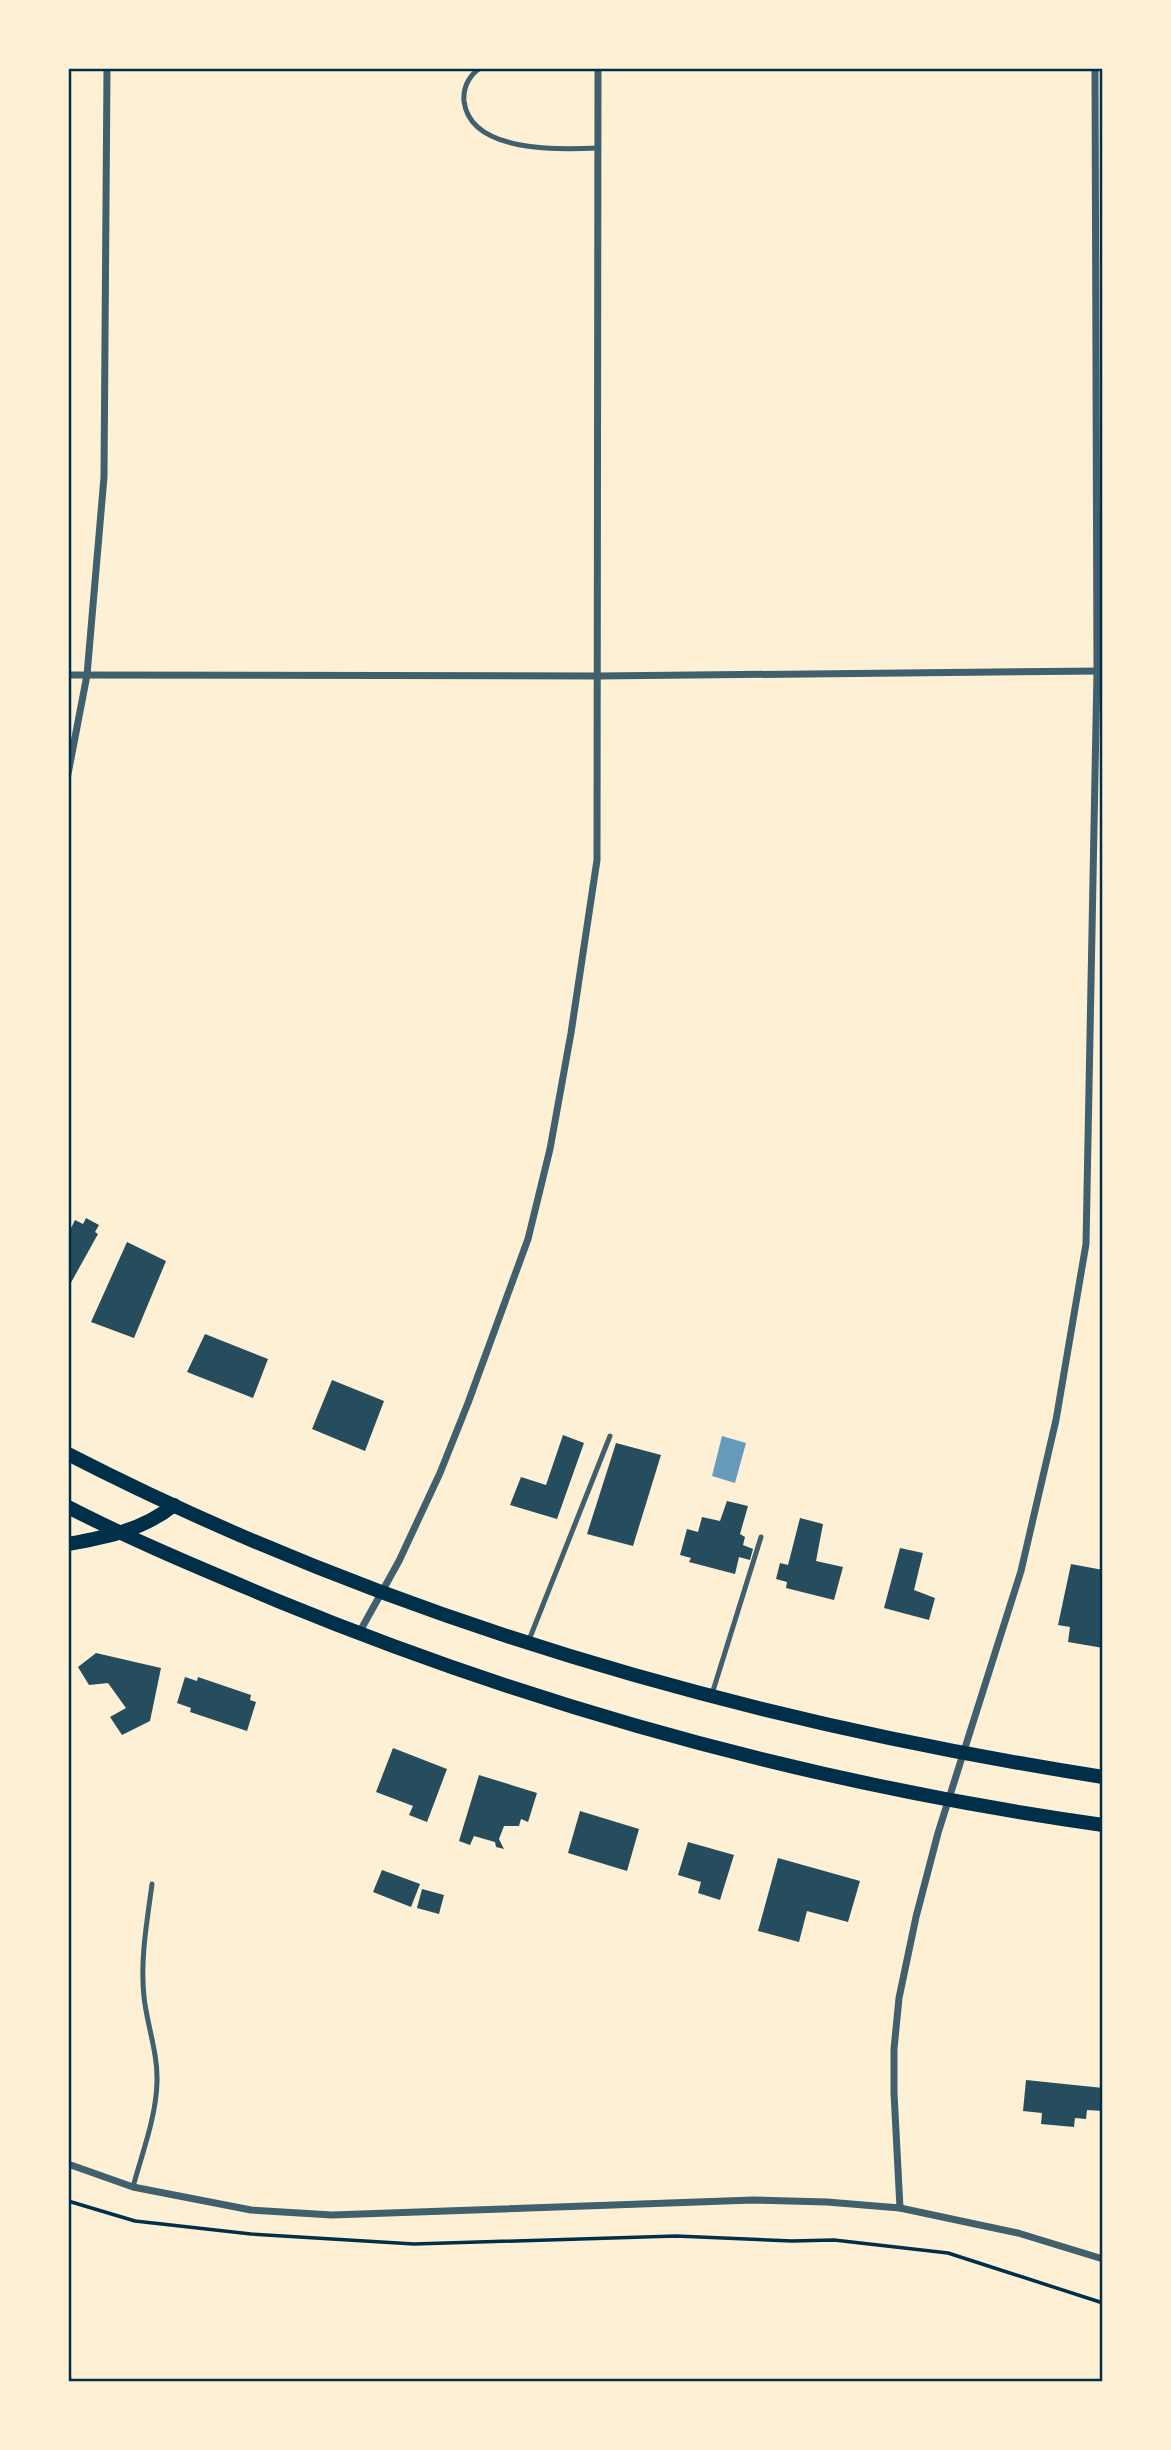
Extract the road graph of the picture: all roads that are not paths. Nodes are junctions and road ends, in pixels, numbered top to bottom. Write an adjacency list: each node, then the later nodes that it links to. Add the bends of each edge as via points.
1 (107, 68): 8 (street, via 104,477)
2 (480, 68): 5 (lane, via 467,82 464,97 466,110 483,131 500,141 529,146)
3 (598, 68): 5 (street)
4 (1095, 68): 6 (street)
5 (598, 148): 9 (street)
6 (1100, 671): 9 (street); 22 (street, via 1086,1244 1056,1420 1021,1571)
7 (68, 675): 8 (street)
8 (87, 675): 9 (street); 10 (street)
9 (598, 676): 18 (street, via 597,860 550,1149 528,1239 468,1403 417,1525)
10 (68, 774)
11 (610, 1436): 20 (lane)
12 (68, 1454): 13 (main road)
13 (174, 1505): 15 (main road, via 145,1525); 18 (main road)
14 (68, 1507): 15 (main road)
15 (123, 1533): 17 (main road); 19 (main road)
16 (761, 1537): 21 (lane)
17 (68, 1544)
18 (383, 1591): 19 (street); 20 (main road)
19 (359, 1633): 24 (main road, via 491,1682 614,1720 782,1765)
20 (528, 1643): 21 (main road)
21 (712, 1697): 22 (main road)
22 (962, 1754): 23 (main road); 24 (street)
23 (1103, 1777)
24 (948, 1800): 25 (main road); 29 (street, via 899,1998 894,2093)
25 (1103, 1825)
26 (152, 1884): 28 (lane, via 143,1961 157,2082)
27 (68, 2164): 28 (street)
28 (133, 2187): 29 (street, via 251,2210 332,2215 753,2200)
29 (900, 2208): 30 (street, via 1018,2233)
30 (1103, 2259)

